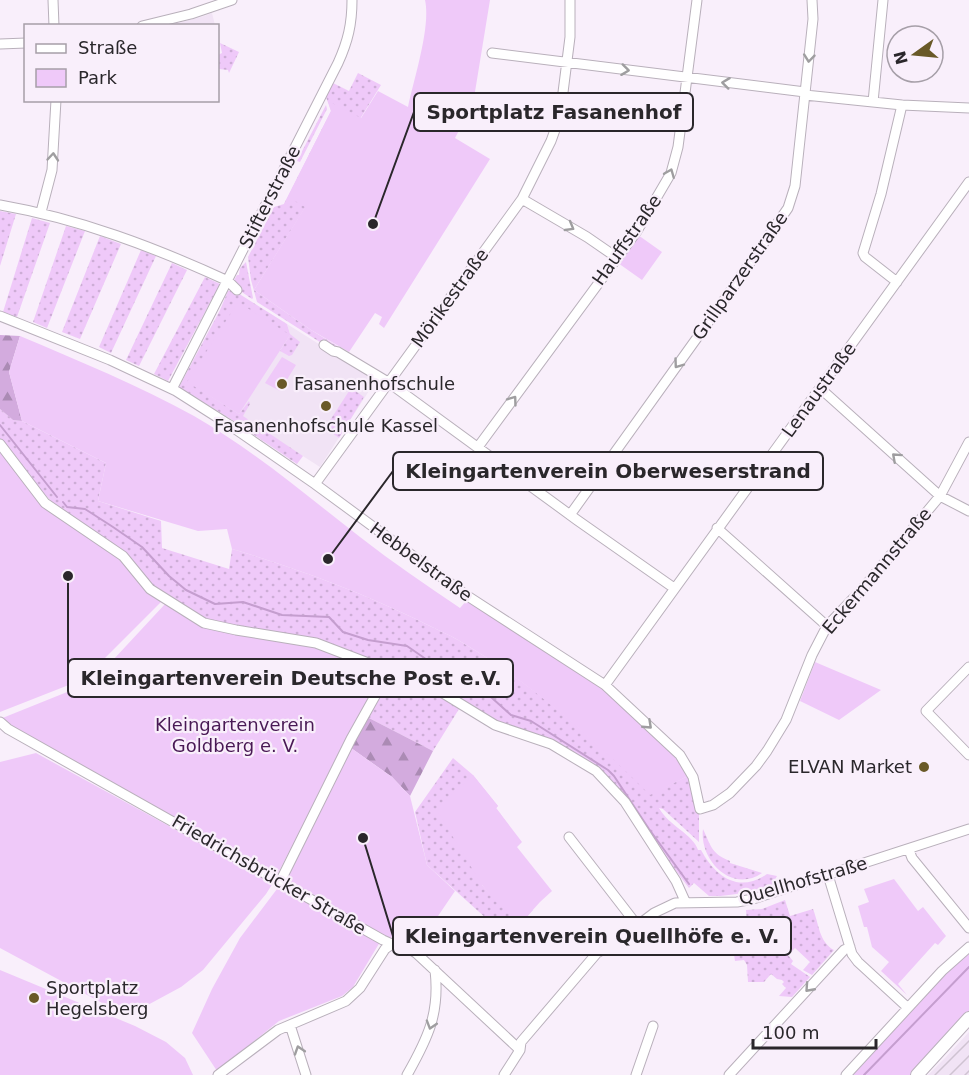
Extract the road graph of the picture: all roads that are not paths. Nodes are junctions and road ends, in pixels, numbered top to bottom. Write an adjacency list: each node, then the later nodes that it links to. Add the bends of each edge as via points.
1 (53, 0): 8 (street)
2 (232, 0): 9 (street)
3 (352, 0): 25 (street, Stifterstraße, via 347,42)
4 (570, 0): 13 (street, Mörikestraße)
5 (697, 0): 14 (street, Hauffstraße)
6 (812, 0): 15 (street, Grillparzerstraße, one-way to 15)
7 (883, 0): 17 (street)
8 (54, 24)
9 (150, 24)
10 (24, 43): 11 (street)
11 (0, 44)
12 (492, 54): 13 (street)
13 (567, 63): 14 (street, one-way to 14); 21 (street, Mörikestraße, via 560,116)
14 (688, 78): 15 (street, one-way to 14); 24 (street, Hauffstraße, one-way to 14, via 671,173)
15 (805, 94): 17 (street); 39 (street, Grillparzerstraße, one-way to 39, via 795,186 788,208)
16 (56, 102): 23 (street, one-way to 16, via 52,170)
17 (873, 102): 18 (street)
18 (902, 105): 19 (street); 26 (street, via 863,253)
19 (969, 108)
20 (969, 182): 26 (street, Lenaustraße)
21 (522, 200): 24 (street, one-way to 24); 30 (street, Mörikestraße)
22 (0, 205): 23 (street)
23 (41, 212): 25 (street, via 126,237)
24 (616, 258): 35 (street, Hauffstraße, one-way to 24)
25 (228, 281): 27 (street); 32 (street, Stifterstraße)
26 (897, 282): 31 (street, Lenaustraße)
27 (237, 290)
28 (0, 316): 32 (street, Hebbelstraße)
29 (324, 345): 30 (street)
30 (388, 382): 35 (street); 36 (street, Mörikestraße)
31 (821, 388): 37 (street, one-way to 31); 40 (street, Lenaustraße)
32 (171, 389): 36 (street, Hebbelstraße)
33 (969, 442): 37 (street, Eckermannstraße)
34 (0, 444): 44 (street, via 45,503 123,556 150,590 174,606 204,623 316,642)
35 (478, 447): 39 (street)
36 (315, 484): 45 (street, Hebbelstraße, via 466,595)
37 (940, 496): 38 (street); 42 (street, Eckermannstraße)
38 (969, 510)
39 (570, 515): 41 (street)
40 (717, 528): 41 (street, Lenaustraße); 42 (street)
41 (675, 588): 45 (street, Lenaustraße)
42 (827, 626): 48 (street, Eckermannstraße, via 786,720 767,751 730,793 714,805)
43 (969, 667): 47 (street, via 926,711)
44 (388, 671): 53 (street); 54 (street, via 428,684 495,725 551,744 596,771 625,802)
45 (605, 686): 48 (street, Hebbelstraße, one-way to 48, via 680,755 693,777)
46 (0, 722): 53 (street, Friedrichsbrücker Straße)
47 (969, 755)
48 (700, 809)
49 (969, 829): 51 (street, Quellhofstraße)
50 (569, 837): 55 (street)
51 (909, 850): 52 (street, Quellhofstraße); 56 (street)
52 (828, 875): 54 (street, Quellhofstraße, via 737,902); 58 (street)
53 (281, 880): 57 (street, Friedrichsbrücker Straße)
54 (685, 901): 55 (street, Quellhofstraße, via 664,907)
55 (637, 925): 65 (street, Quellhofstraße, via 597,953 521,1042)
56 (969, 928)
57 (392, 944): 60 (street, Friedrichsbrücker Straße, via 402,944); 63 (street, via 354,995)
58 (850, 947): 61 (street, via 858,962); 71 (street, one-way to 71)
59 (969, 947): 61 (street)
60 (435, 969): 65 (street, Friedrichsbrücker Straße); 68 (street, one-way to 68, via 434,1016 423,1048)
61 (907, 1007): 72 (street)
62 (969, 1018): 73 (street)
63 (290, 1025): 66 (street, via 266,1037); 67 (street, one-way to 63)
64 (653, 1026): 70 (street)
65 (520, 1050): 69 (street, Quellhofstraße)
66 (218, 1075)
67 (306, 1075)
68 (407, 1075)
69 (504, 1075)
70 (636, 1075)
71 (729, 1075)
72 (846, 1075)
73 (917, 1075)

